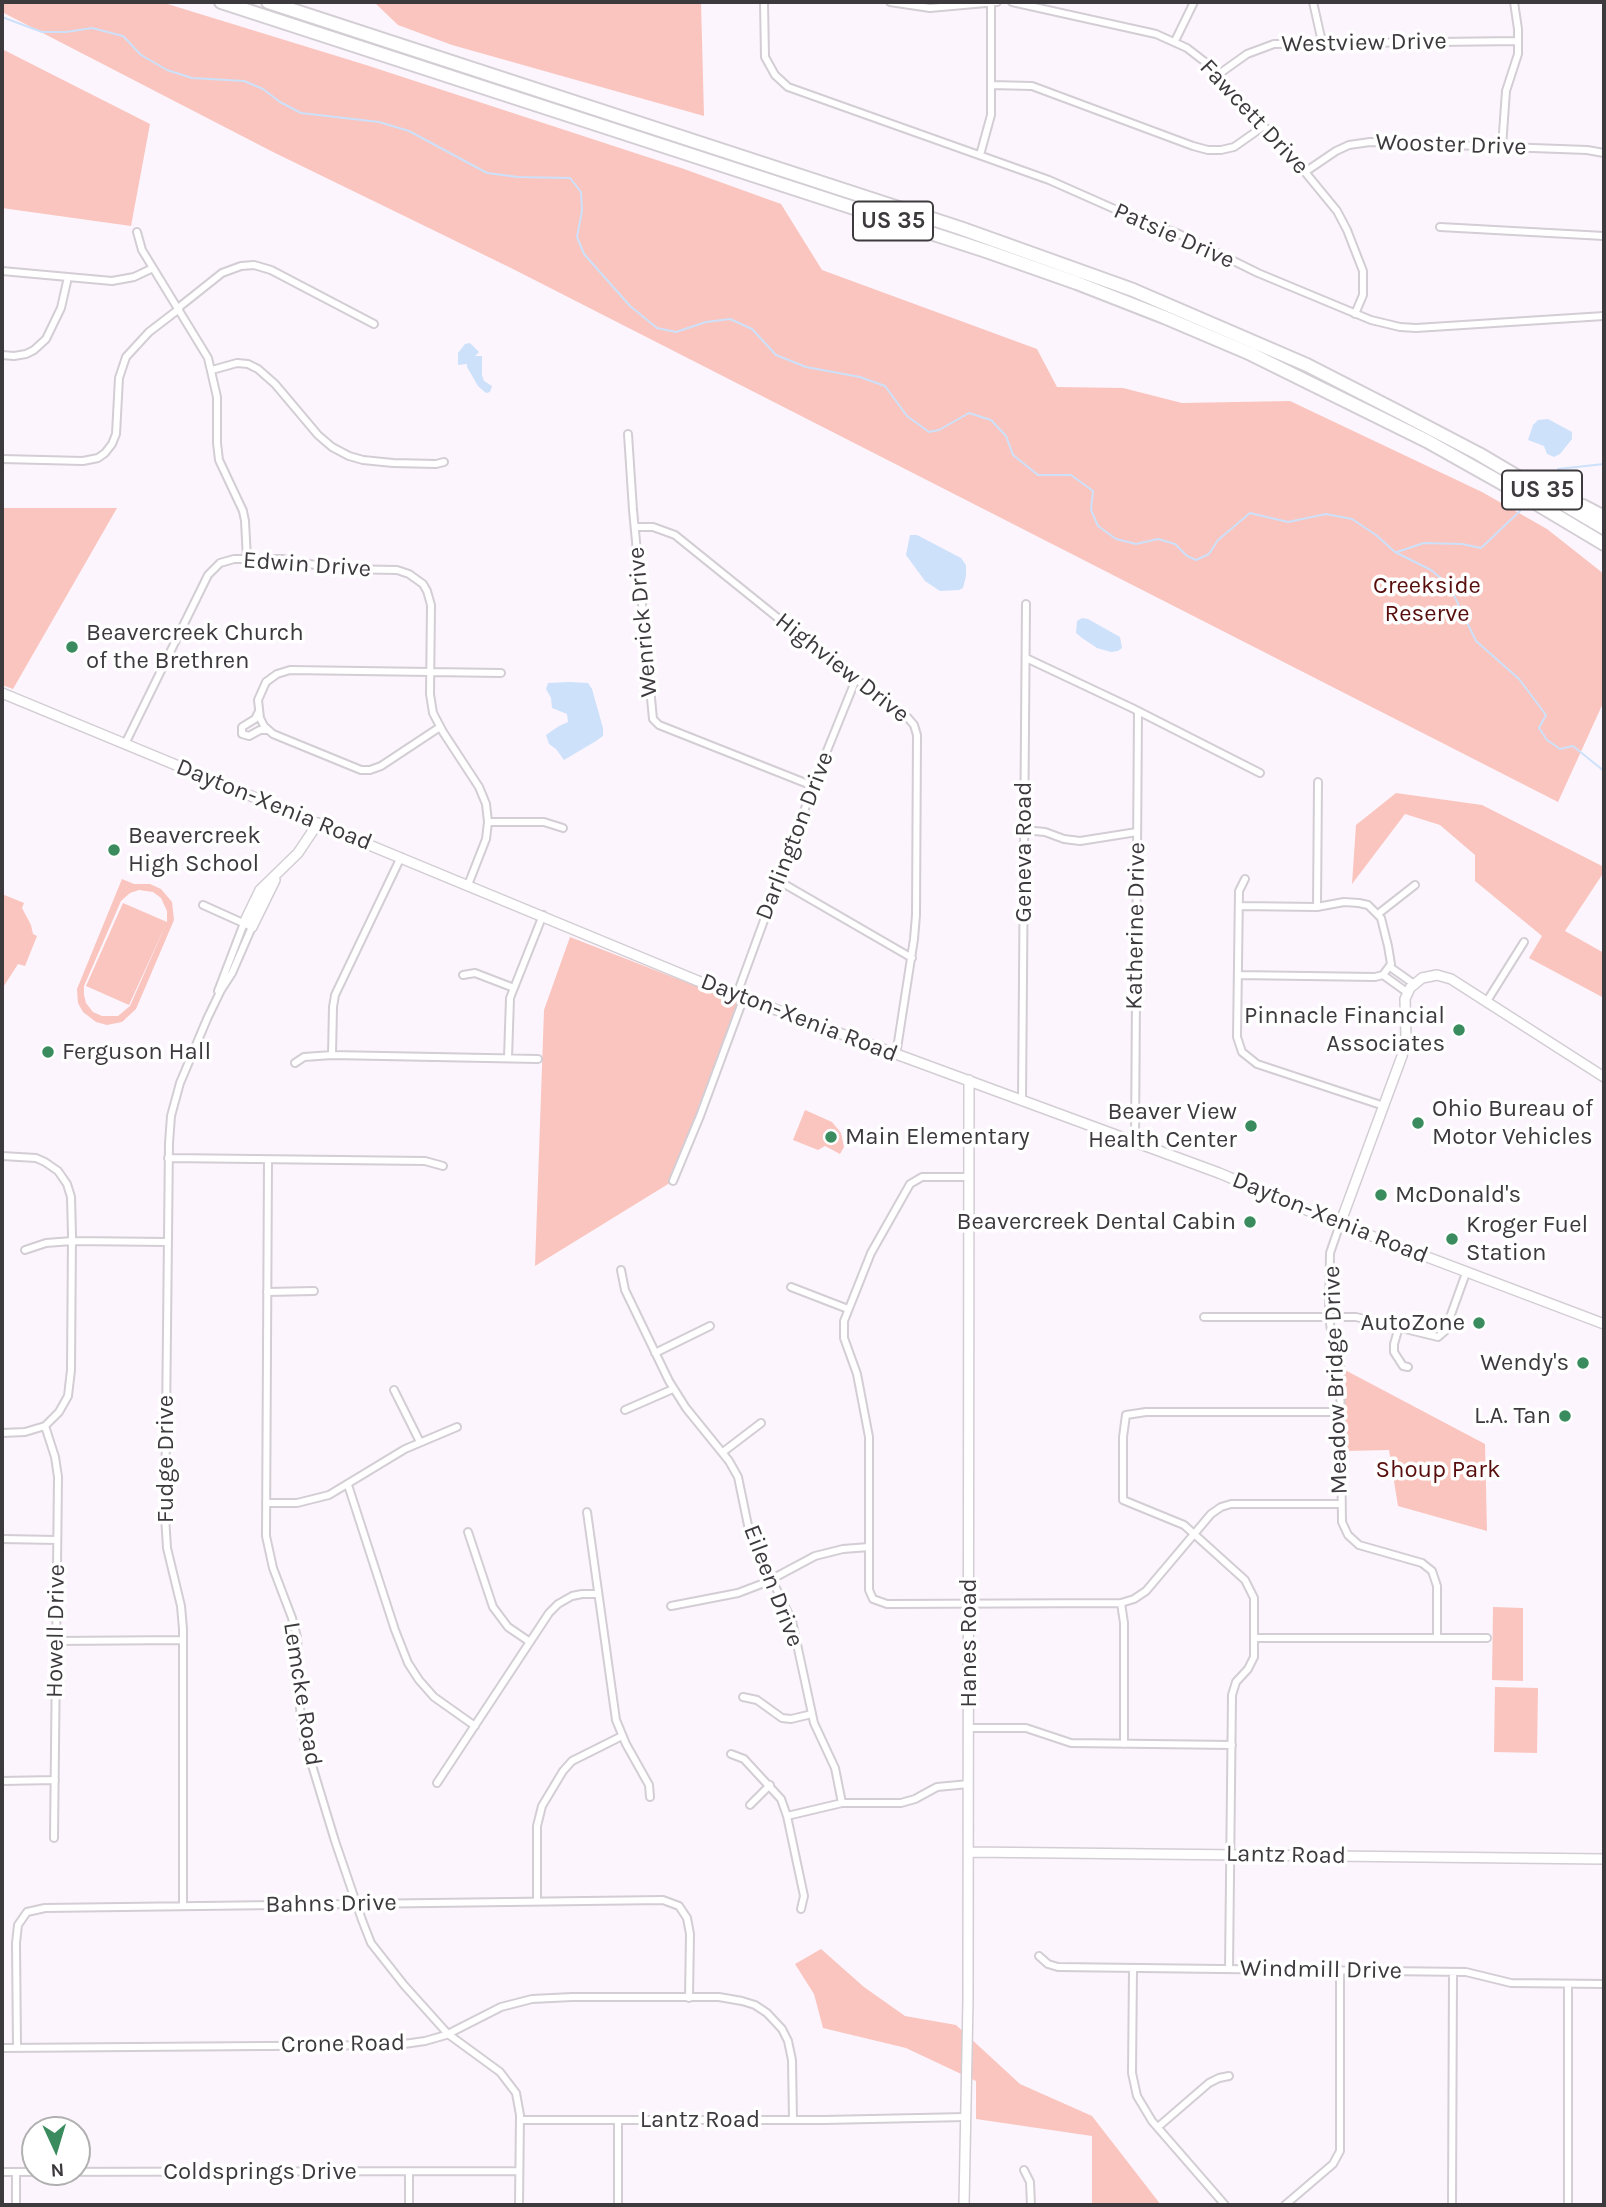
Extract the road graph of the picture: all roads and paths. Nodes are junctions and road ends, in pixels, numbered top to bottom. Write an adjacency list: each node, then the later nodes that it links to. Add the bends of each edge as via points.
1 (221, 2): 37 (highway, US 35, via 1077,283 1251,354 1339,396)
2 (268, 2): 34 (highway, US 35, via 1046,257 1295,360)
3 (764, 2): 19 (street, Patsie Drive, via 766,61 781,82)
4 (890, 2): 5 (street, via 930,8)
5 (991, 2): 6 (street); 15 (street)
6 (997, 2)
7 (1012, 2): 11 (street, Fawcett Drive)
8 (1194, 2): 11 (street)
9 (1312, 2): 13 (street)
10 (1514, 2): 12 (street)
11 (1175, 41): 14 (street, Fawcett Drive)
12 (1518, 41): 13 (street, Westview Drive); 17 (street, via 1506,91)
13 (1322, 42): 14 (street, Westview Drive, via 1288,42 1258,49)
14 (1219, 75): 16 (street, Fawcett Drive)
15 (991, 85): 16 (street, via 1031,86 1208,150 1234,147); 19 (street, via 990,122)
16 (1264, 126): 20 (street, Fawcett Drive)
17 (1502, 147): 18 (street, Wooster Drive); 20 (street, Wooster Drive, via 1364,142 1336,151)
18 (1604, 153)
19 (980, 155): 28 (street, Patsie Drive, via 1179,234)
20 (1305, 172): 28 (street, Fawcett Drive, via 1337,211 1362,265 1364,286)
21 (1440, 227): 23 (street)
22 (137, 232): 24 (street)
23 (1604, 236)
24 (153, 268): 26 (street, via 119,281); 27 (street)
25 (2, 271): 26 (street)
26 (68, 277): 31 (street, via 61,309 46,340 26,354)
27 (179, 308): 30 (street, via 222,274 254,265); 32 (street); 35 (street, via 126,357 118,378 116,434 104,453 83,461)
28 (1355, 314): 29 (street, Patsie Drive, via 1416,328)
29 (1604, 316)
30 (374, 324)
31 (2, 355)
32 (212, 370): 36 (street, via 237,363 258,369 318,435 349,456 393,463); 43 (street, via 219,460 243,511)
33 (628, 434): 39 (street, Wenrick Drive)
34 (1479, 454): 38 (highway, via 1527,474); 40 (highway, US 35)
35 (2, 459)
36 (444, 462)
37 (1538, 504): 41 (highway, US 35); 42 (highway)
38 (1604, 517)
39 (635, 527): 48 (street, Highview Drive, via 653,527 675,535); 57 (street, Wenrick Drive, via 653,719)
40 (1604, 528)
41 (1604, 544)
42 (1604, 555)
43 (247, 559): 46 (street, Edwin Drive, via 397,570 414,576 430,598); 54 (street, Edwin Drive, via 225,561 210,572)
44 (1026, 604): 45 (street, Geneva Road)
45 (1026, 658): 50 (street); 61 (street, Geneva Road)
46 (430, 672): 47 (street); 51 (street, via 284,671 262,687); 52 (street, Edwin Drive, via 431,704)
47 (501, 673)
48 (856, 679): 57 (street, Darlington Drive); 75 (street, Highview Drive, via 908,718 917,735)
49 (2, 693): 54 (street, Dayton-Xenia Road)
50 (1138, 711): 55 (street); 62 (street, Katherine Drive)
51 (258, 713): 53 (street); 53 (street, via 242,727 242,734 246,737)
52 (440, 727): 53 (street, via 381,766 363,770); 58 (street, Edwin Drive, via 479,787)
53 (268, 730)
54 (125, 744): 59 (street, Dayton-Xenia Road)
55 (1260, 773)
56 (1318, 782): 70 (street)
57 (813, 786): 65 (street, Darlington Drive)
58 (488, 822): 60 (street, via 544,822); 67 (street)
59 (318, 823): 63 (street, Dayton-Xenia Road); 73 (street, Fudge Drive, via 300,851 260,890)
60 (563, 828)
61 (1024, 830): 62 (street, via 1080,841); 92 (street, Geneva Road)
62 (1137, 832): 94 (street, Katherine Drive)
63 (401, 857): 67 (street, Dayton-Xenia Road); 85 (street, via 335,995)
64 (1245, 879): 69 (street)
65 (779, 881): 75 (street); 83 (street, Darlington Drive)
66 (1415, 884): 71 (street)
67 (468, 885): 72 (street, Dayton-Xenia Road)
68 (203, 905): 73 (street)
69 (1238, 906): 70 (street); 78 (street)
70 (1317, 907): 71 (street, via 1359,902)
71 (1378, 914): 76 (street)
72 (543, 915): 81 (street); 83 (street, Dayton-Xenia Road)
73 (248, 925): 96 (street, Fudge Drive, via 228,961 175,1098)
74 (1524, 942): 84 (street)
75 (912, 958): 86 (street, Highview Drive)
76 (1390, 967): 79 (street); 80 (street)
77 (463, 975): 81 (street, via 475,973)
78 (1238, 975): 79 (street); 93 (street, via 1237,1037 1248,1058)
79 (1383, 975): 82 (street)
80 (1414, 984): 82 (street); 84 (street, via 1427,976 1442,975)
81 (513, 988): 87 (street)
82 (1408, 993): 93 (street, Meadow Bridge Drive, via 1405,1046)
83 (741, 996): 86 (street, Dayton-Xenia Road); 100 (street, Darlington Drive)
84 (1487, 1001): 90 (street)
85 (332, 1055): 87 (street); 89 (street, via 304,1057)
86 (896, 1055): 91 (street, Dayton-Xenia Road)
87 (508, 1058): 88 (street)
88 (538, 1059)
89 (295, 1063)
90 (1604, 1077)
91 (970, 1080): 92 (street, Dayton-Xenia Road); 99 (street, Hanes Road)
92 (1022, 1100): 94 (street, Dayton-Xenia Road)
93 (1384, 1106): 101 (street, Meadow Bridge Drive)
94 (1135, 1141): 101 (street, Dayton-Xenia Road)
95 (2, 1156): 102 (street, via 31,1157 48,1163 64,1177 72,1205)
96 (168, 1158): 97 (street); 103 (street, Fudge Drive)
97 (268, 1160): 98 (street, via 425,1161); 109 (street, Lemcke Road)
98 (443, 1166)
99 (969, 1177): 110 (street, via 922,1177 910,1184 871,1253); 140 (street, Hanes Road)
100 (673, 1181)
101 (1340, 1224): 106 (street, Dayton-Xenia Road); 112 (street, Meadow Bridge Drive, via 1330,1253)
102 (72, 1241): 103 (street); 104 (street); 123 (street, via 71,1383 62,1407)
103 (168, 1242): 145 (street, Fudge Drive, via 166,1538 181,1606)
104 (25, 1250)
105 (621, 1270): 116 (street, Eileen Drive, via 625,1290)
106 (1466, 1273): 113 (street, Dayton-Xenia Road); 115 (street, via 1442,1335)
107 (791, 1287): 110 (street)
108 (314, 1291): 109 (street)
109 (267, 1292): 129 (street, Lemcke Road)
110 (848, 1309): 136 (street, via 844,1338 857,1374 869,1437)
111 (1205, 1317): 112 (street)
112 (1329, 1317): 115 (street, via 1369,1319); 121 (street, Meadow Bridge Drive, via 1340,1363)
113 (1604, 1324)
114 (710, 1326): 116 (street)
115 (1399, 1327): 117 (street, via 1394,1352)
116 (655, 1353): 118 (street, Eileen Drive)
117 (1408, 1367)
118 (673, 1389): 120 (street); 127 (street, Eileen Drive)
119 (394, 1390): 126 (street)
120 (625, 1410)
121 (1341, 1412): 130 (street, Meadow Bridge Drive); 133 (street, via 1126,1415 1123,1500 1184,1525)
122 (761, 1423): 127 (street)
123 (44, 1426): 125 (street); 135 (street, Howell Drive, via 57,1463)
124 (457, 1427): 126 (street)
125 (2, 1433)
126 (419, 1441): 128 (street)
127 (723, 1452): 137 (street, Eileen Drive, via 738,1477 750,1535)
128 (348, 1485): 129 (street, via 310,1501); 150 (street, via 408,1663 434,1697)
129 (266, 1503): 170 (street, Lemcke Road, via 271,1560 296,1637 304,1739)
130 (1341, 1504): 133 (street, via 1228,1504 1213,1512); 143 (street, Meadow Bridge Drive, via 1343,1526 1356,1543 1422,1563 1433,1571)
131 (587, 1512): 138 (street)
132 (468, 1532): 147 (street, via 493,1607 508,1627)
133 (1194, 1534): 139 (street, via 1146,1591); 142 (street, via 1245,1580 1254,1598)
134 (2, 1539): 135 (street)
135 (57, 1540): 146 (street, Howell Drive)
136 (869, 1547): 137 (street, via 815,1556); 140 (street, via 869,1590 876,1601)
137 (772, 1579): 141 (street, via 738,1593); 149 (street, Eileen Drive, via 792,1620)
138 (598, 1594): 147 (street, via 577,1595 558,1604); 152 (street, via 613,1704)
139 (1121, 1603): 140 (street); 153 (street)
140 (968, 1604): 151 (street, Hanes Road)
141 (671, 1606)
142 (1255, 1638): 143 (street); 154 (street, via 1253,1661 1234,1688)
143 (1437, 1638): 144 (street)
144 (1487, 1638)
145 (183, 1640): 146 (street); 171 (street, Fudge Drive)
146 (55, 1641): 156 (street, Howell Drive)
147 (530, 1642): 150 (street)
148 (743, 1697): 149 (street, via 757,1700 782,1718)
149 (812, 1714): 162 (street, Eileen Drive, via 835,1768)
150 (475, 1726): 158 (street)
151 (969, 1728): 153 (street, via 1026,1728 1067,1743); 159 (street, Hanes Road)
152 (622, 1735): 161 (street, via 649,1784); 169 (street, via 572,1761 542,1806 537,1826)
153 (1124, 1744): 154 (street)
154 (1232, 1745): 167 (street)
155 (731, 1754): 160 (street, via 744,1759)
156 (55, 1780): 157 (street); 165 (street, Howell Drive)
157 (2, 1781)
158 (436, 1783)
159 (969, 1784): 162 (street, via 937,1787 901,1803); 166 (street, Hanes Road)
160 (770, 1785): 163 (street); 164 (street)
161 (650, 1797)
162 (842, 1803): 164 (street)
163 (750, 1805)
164 (787, 1816): 172 (street, via 804,1896)
165 (54, 1838)
166 (969, 1852): 167 (street, Lantz Road); 185 (street, Hanes Road)
167 (1230, 1854): 168 (street, Lantz Road); 175 (street)
168 (1604, 1859)
169 (537, 1901): 170 (street, Bahns Drive); 180 (street, Bahns Drive, via 659,1900 676,1904 688,1924)
170 (356, 1904): 171 (street, Bahns Drive); 181 (street, Lemcke Road, via 377,1951)
171 (183, 1905): 183 (street, Bahns Drive, via 45,1908 25,1914 16,1943)
172 (801, 1909)
173 (1039, 1956): 174 (street, Windmill Drive, via 1058,1967)
174 (1133, 1968): 175 (street, Windmill Drive); 189 (street, via 1133,2081 1139,2101)
175 (1229, 1969): 176 (street, Windmill Drive)
176 (1340, 1970): 177 (street, Windmill Drive); 202 (street, via 1340,2151 1333,2164)
177 (1453, 1972): 178 (street, Windmill Drive, via 1511,1983); 203 (street)
178 (1568, 1984): 179 (street, Windmill Drive); 204 (street)
179 (1604, 1984)
180 (689, 1998): 181 (street, Crone Road, via 532,2000 501,2007); 188 (street, Crone Road, via 749,2003 778,2024 792,2060)
181 (448, 2034): 183 (street, Crone Road, via 380,2047); 186 (street, Lemcke Road, via 505,2077 518,2098)
182 (2, 2048): 183 (street, Crone Road)
183 (17, 2048)
184 (1230, 2076): 189 (street, via 1209,2083)
185 (966, 2117): 188 (street, Lantz Road); 199 (street, Hanes Road)
186 (520, 2120): 187 (street, Lantz Road); 191 (street)
187 (618, 2120): 188 (street, Lantz Road); 198 (street)
188 (793, 2120)
189 (1158, 2127): 201 (street)
190 (1024, 2170): 200 (street, via 1030,2182)
191 (518, 2171): 194 (street, Coldsprings Drive); 197 (street)
192 (2, 2172): 193 (street, Coldsprings Drive)
193 (16, 2172): 194 (street, Coldsprings Drive); 195 (street)
194 (410, 2172): 196 (street)
195 (16, 2205)
196 (409, 2205)
197 (519, 2205)
198 (618, 2205)
199 (964, 2205)
200 (1031, 2205)
201 (1226, 2205)
202 (1285, 2205)
203 (1452, 2205)
204 (1568, 2205)

